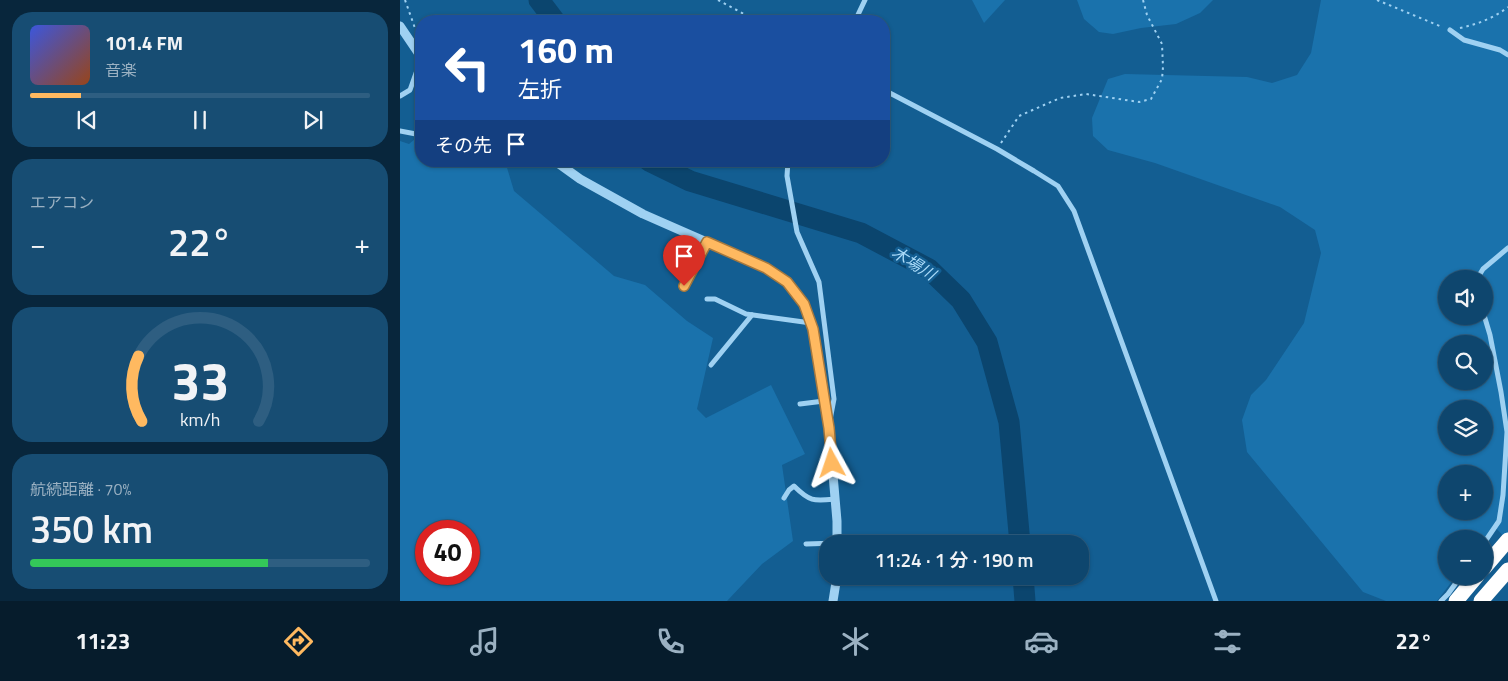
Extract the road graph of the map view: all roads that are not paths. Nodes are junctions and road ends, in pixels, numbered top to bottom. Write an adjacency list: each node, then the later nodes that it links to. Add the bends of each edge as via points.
1 (865, 0): 2 (street)
2 (857, 15)
3 (400, 26): 5 (street)
4 (1450, 30): 6 (street, via 1464,40)
5 (415, 49)
6 (1508, 55)
7 (415, 75): 9 (street, via 410,90)
8 (890, 93): 39 (street, via 997,149 1058,186 1074,211)
9 (400, 96)
10 (400, 131): 11 (street)
11 (415, 134)
12 (563, 167): 14 (street, via 643,214)
13 (788, 167): 25 (street, via 797,232 819,282 834,399)
14 (707, 242): 17 (street); 20 (street, via 766,268 787,282 804,304)
15 (1508, 248): 16 (street)
16 (1482, 270)
17 (684, 286)
18 (707, 299): 19 (street, via 715,299)
19 (752, 315): 20 (street); 22 (street)
20 (811, 323): 23 (street)
21 (1487, 325): 28 (street, via 1507,432 1503,495 1499,521)
22 (711, 365)
23 (824, 401): 24 (street); 25 (street)
24 (800, 404)
25 (829, 428): 27 (street)
26 (784, 498): 27 (street, via 794,486 812,501)
27 (835, 499): 29 (street)
28 (1493, 530)
29 (837, 535)
30 (1508, 540): 33 (highway)
31 (806, 544): 32 (street)
32 (819, 544)
33 (1493, 558)
34 (1508, 570): 42 (highway)
35 (836, 585): 38 (street)
36 (1454, 585): 40 (street)
37 (1469, 585): 41 (highway)
38 (833, 601)
39 (1216, 601)
40 (1441, 601)
41 (1456, 601)
42 (1482, 601)

